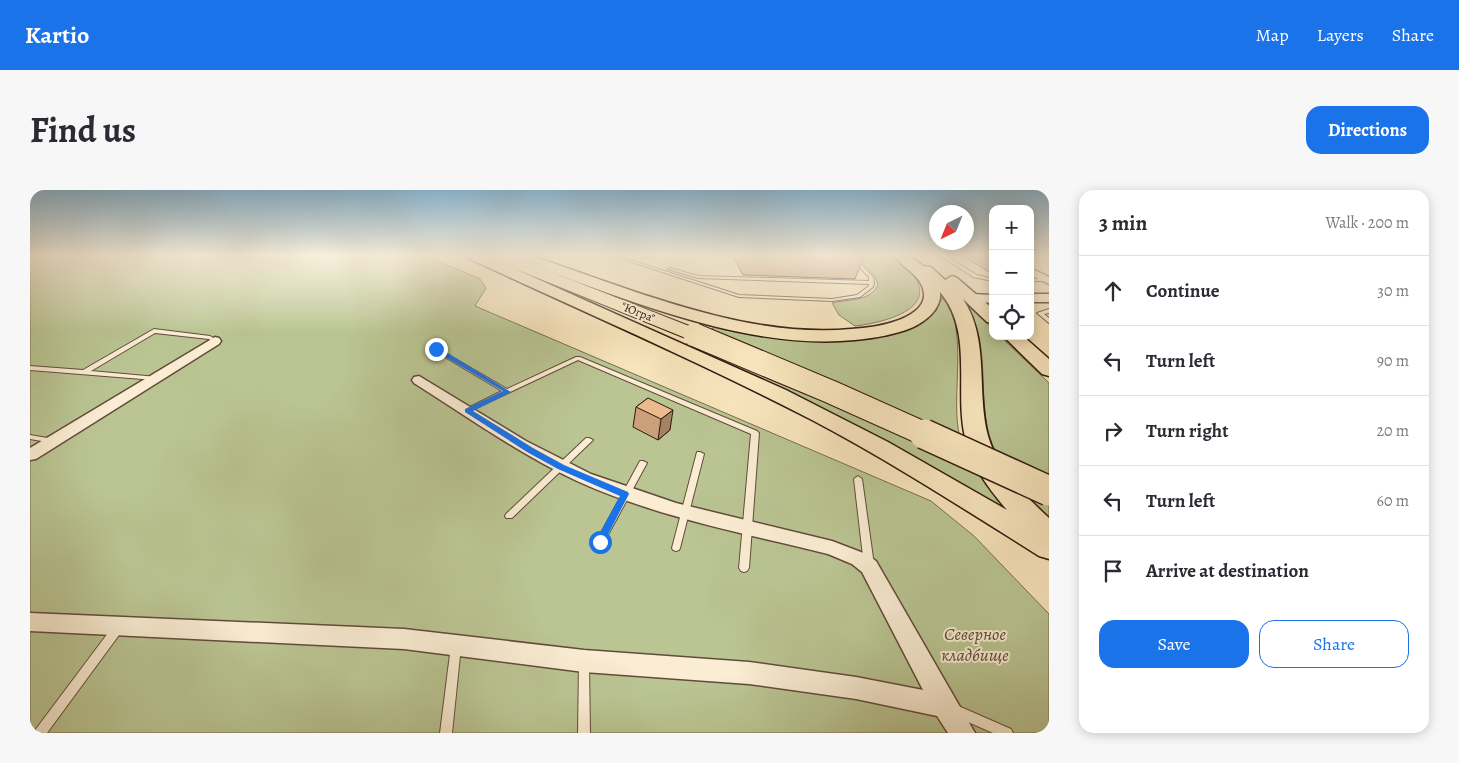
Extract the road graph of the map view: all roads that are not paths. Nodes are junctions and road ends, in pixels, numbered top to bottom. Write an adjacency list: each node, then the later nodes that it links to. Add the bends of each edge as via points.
1 (531, 281): 45 (main road, via 820,415 919,469)
2 (561, 281): 37 (highway, "Югра", bridge, via 831,392)
3 (595, 281): 6 (main road, via 710,320 760,331 824,336 894,328 916,318 928,308 932,294)
4 (694, 281): 11 (lane, via 739,296 832,300)
5 (825, 281): 9 (lane)
6 (928, 281)
7 (942, 281): 12 (main road)
8 (946, 281): 12 (main road)
9 (841, 282): 10 (lane); 11 (lane, via 860,288 865,292)
10 (872, 283): 11 (lane)
11 (862, 294)
12 (962, 297): 15 (main road); 17 (main road); 42 (main road, via 972,422 984,458 1012,498)
13 (1034, 298): 14 (main road)
14 (1049, 298)
15 (989, 299)
16 (1049, 311): 18 (lane, via 1040,313)
17 (989, 315)
18 (1049, 321)
19 (1016, 340): 23 (main road)
20 (215, 341): 24 (lane, via 154,331); 25 (street)
21 (436, 349): 27 (lane)
22 (30, 368): 24 (lane)
23 (1049, 370)
24 (85, 372): 25 (lane)
25 (156, 379): 31 (street)
26 (419, 380): 28 (street)
27 (508, 392): 28 (lane); 41 (lane, via 578,358 754,433)
28 (468, 410): 35 (street)
29 (30, 437): 31 (lane)
30 (589, 440): 35 (lane)
31 (53, 441): 33 (street)
32 (700, 454): 39 (lane)
33 (30, 455)
34 (643, 463): 38 (lane)
35 (561, 467): 38 (street); 40 (lane)
36 (858, 479): 46 (lane)
37 (1049, 491)
38 (625, 494): 39 (street); 43 (lane)
39 (684, 512): 41 (street); 44 (lane)
40 (509, 516)
41 (748, 527): 46 (street, via 846,552); 47 (lane)
42 (1049, 534)
43 (600, 542)
44 (676, 548)
45 (1049, 548)
46 (869, 567): 52 (street)
47 (744, 568)
48 (30, 622): 49 (street)
49 (118, 628): 50 (street, via 404,639); 53 (lane)
50 (456, 646): 51 (street); 54 (lane)
51 (584, 661): 52 (street, via 749,673 856,688); 55 (lane)
52 (945, 706): 56 (street); 57 (lane)
53 (40, 733)
54 (446, 733)
55 (584, 733)
56 (962, 733)
57 (1007, 733)

